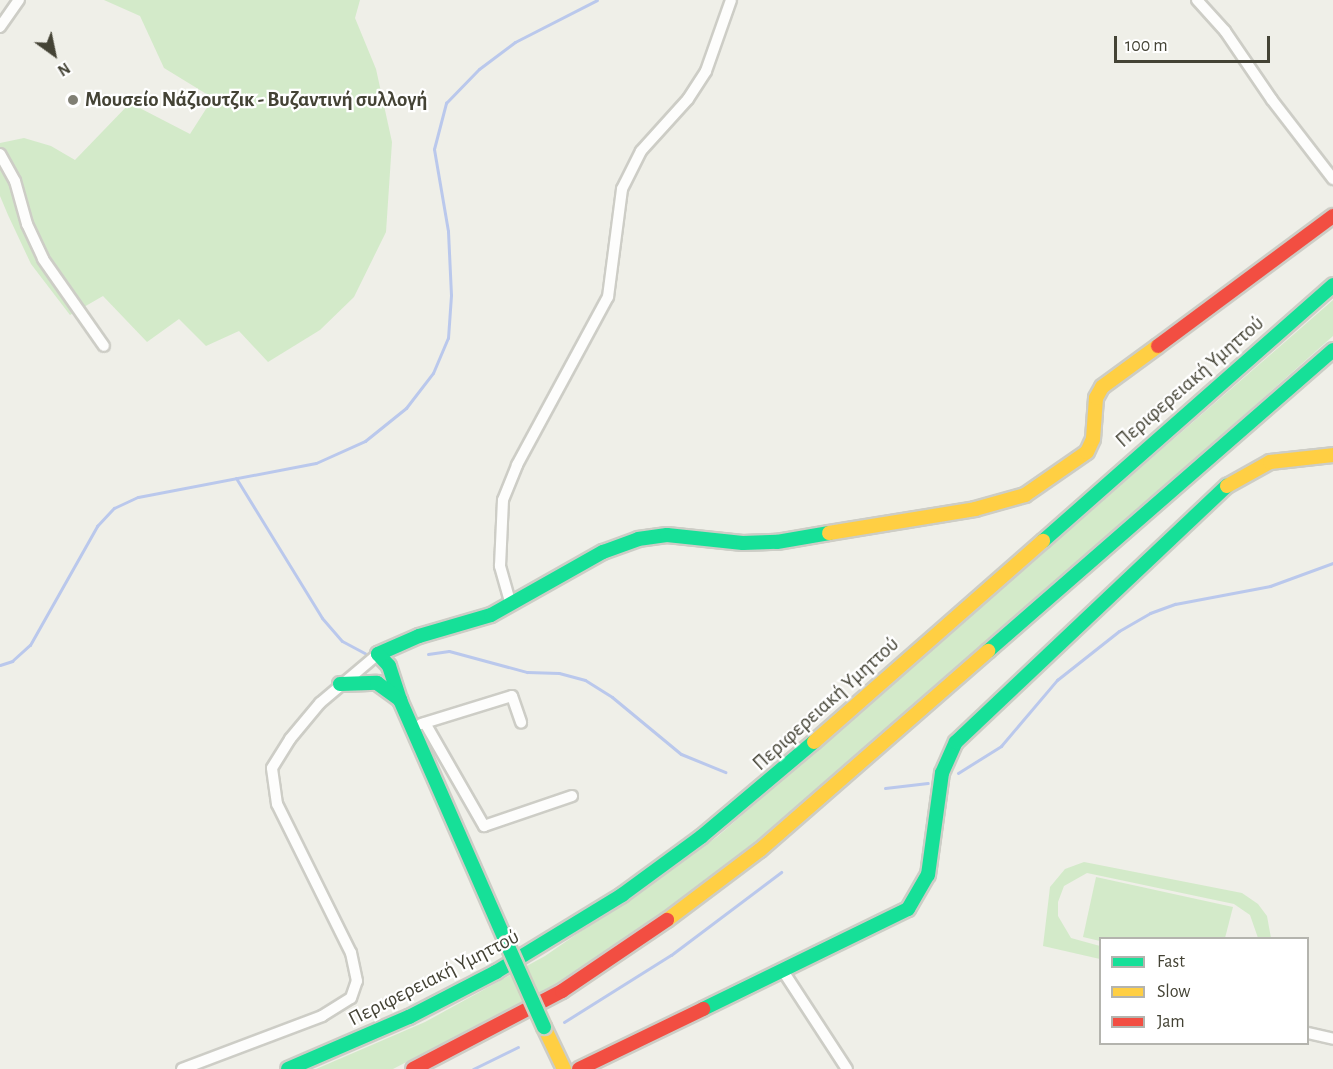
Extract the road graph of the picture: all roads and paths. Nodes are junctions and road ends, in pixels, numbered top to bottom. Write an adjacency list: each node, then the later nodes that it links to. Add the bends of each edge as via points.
1 (19, 0): 4 (street)
2 (731, 0): 14 (street, via 706,72 688,99 641,151 622,189 608,297 517,465 503,500 500,566)
3 (1197, 0): 6 (street, via 1225,31)
4 (0, 27)
5 (0, 154): 10 (street, via 15,181 27,224 43,260)
6 (1333, 179)
7 (1333, 216): 14 (main road, via 1102,387 1096,398 1093,439 1087,452 1025,495 975,509 777,542 743,543 667,535 638,539 603,552)
8 (1333, 270): 12 (main road, via 1277,322)
9 (1333, 285): 12 (main road, Περιφερειακή Υμηττού)
10 (104, 346)
11 (1333, 350): 28 (main road, via 760,850 628,949 581,979 485,1034)
12 (1230, 374): 27 (main road, Περιφερειακή Υμηττού, via 777,775 662,867 496,972 400,1021)
13 (1333, 455): 22 (main road, via 1270,462 1243,473 1071,630 956,742 942,773 928,875 916,900 896,917)
14 (511, 605): 15 (main road)
15 (409, 640): 16 (main road); 18 (main road, via 399,653)
16 (378, 654): 17 (street); 18 (main road)
17 (340, 684): 18 (main road); 26 (street, via 278,756 271,780 277,804 351,953 356,969 355,989 351,998 335,1010)
18 (389, 684): 20 (main road)
19 (521, 722): 20 (street, via 512,696)
20 (419, 725): 21 (street, via 484,826); 25 (main road, bridge, via 507,944)
21 (572, 796)
22 (783, 971): 29 (main road); 30 (street)
23 (1309, 1033): 24 (street)
24 (1333, 1039)
25 (562, 1065)
26 (182, 1069)
27 (288, 1069)
28 (413, 1069)
29 (579, 1069)
30 (847, 1069)

